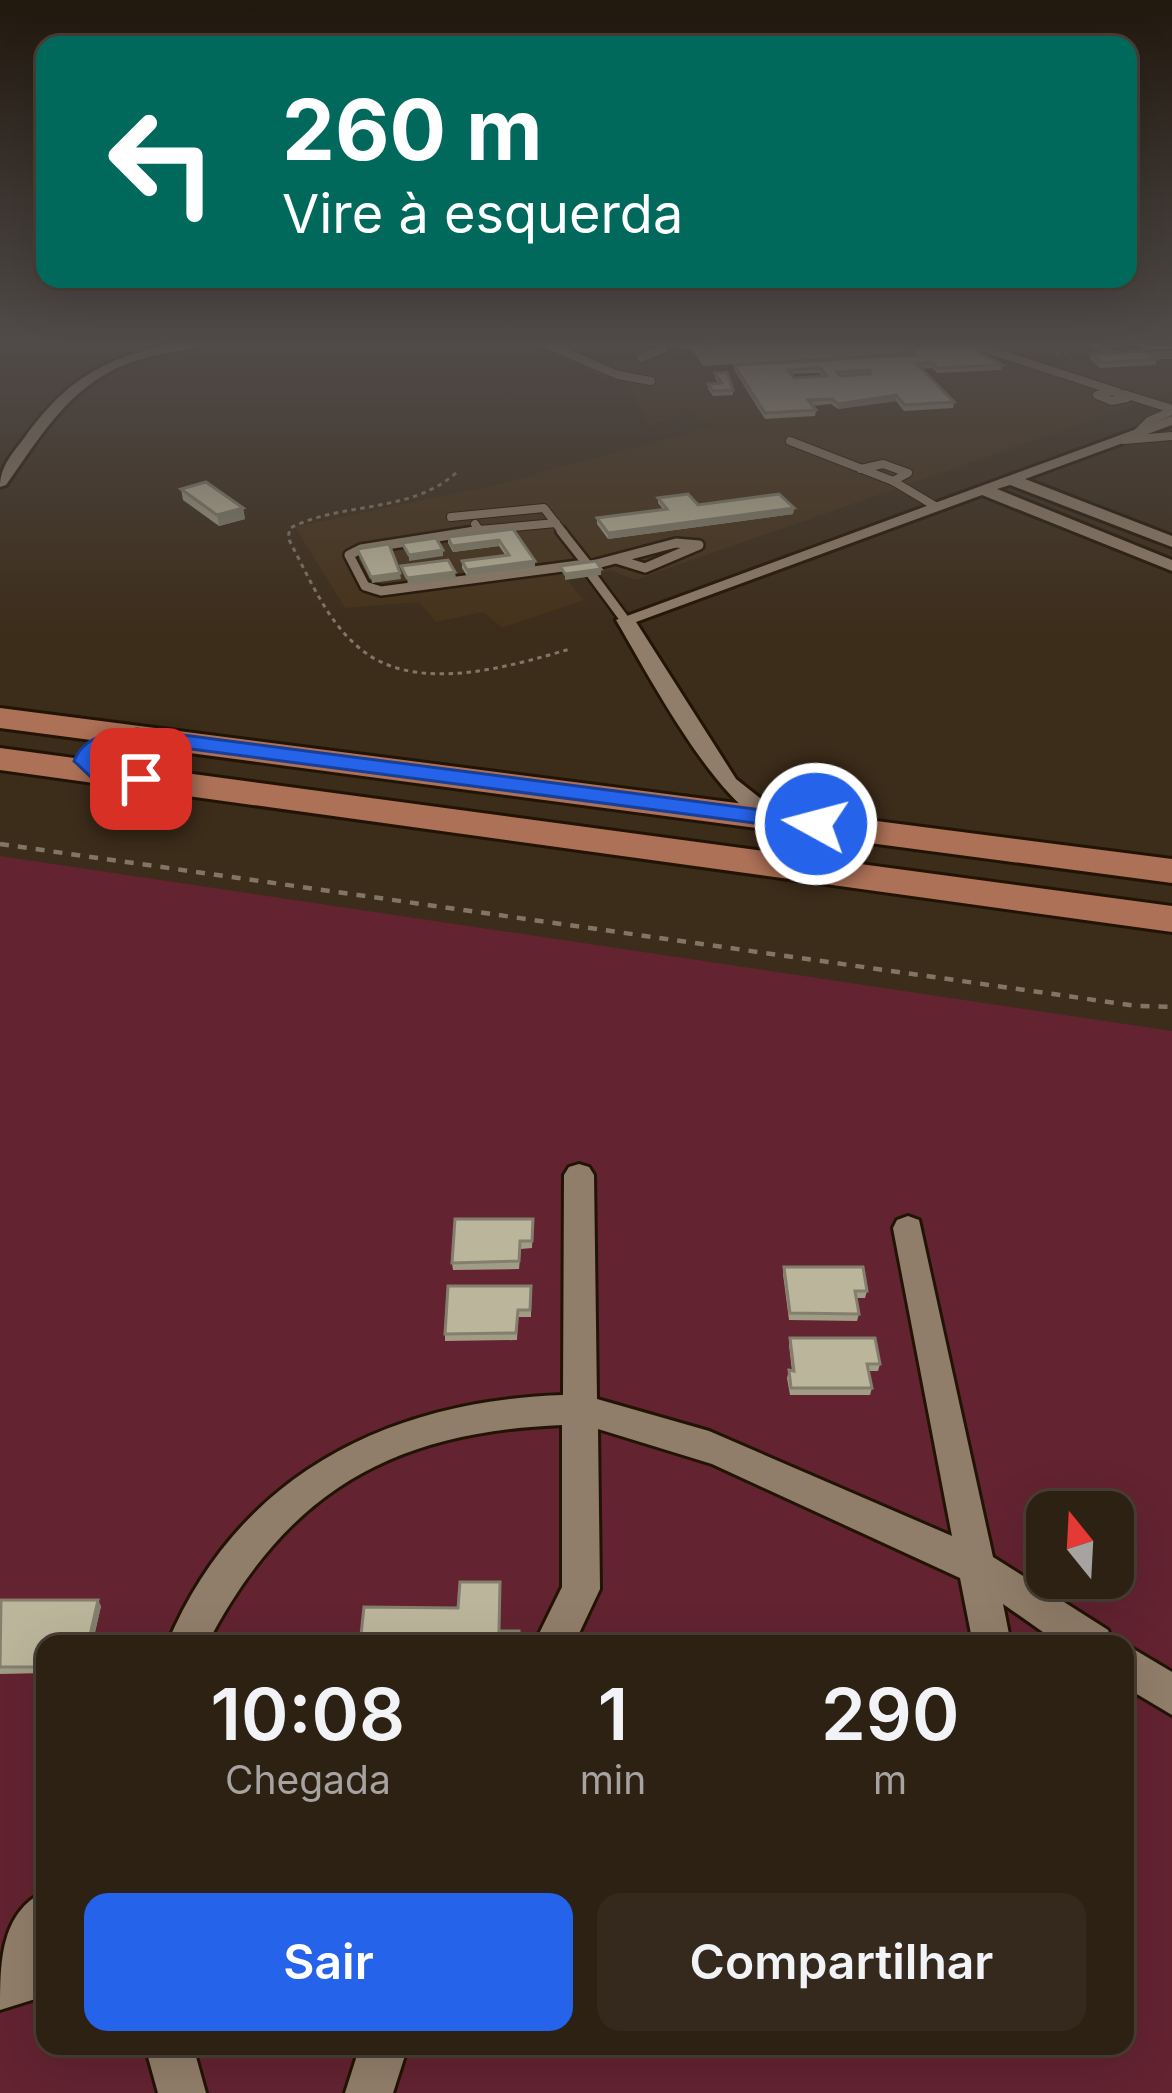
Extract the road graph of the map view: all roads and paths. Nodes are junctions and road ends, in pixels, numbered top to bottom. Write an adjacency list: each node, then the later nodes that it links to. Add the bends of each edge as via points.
1 (34, 437): 8 (street)
2 (1158, 437): 3 (lane)
3 (1130, 438): 6 (street)
4 (790, 441): 5 (lane)
5 (861, 469): 7 (lane); 7 (lane, via 883,464 908,473)
6 (1010, 479): 9 (street); 10 (street)
7 (893, 481): 11 (lane)
8 (0, 482)
9 (982, 489): 11 (street); 13 (street)
10 (1076, 505): 13 (street); 17 (street)
11 (935, 506): 21 (street)
12 (470, 514): 14 (lane); 15 (lane, via 541,507); 16 (lane)
13 (1048, 516): 19 (street)
14 (451, 517)
15 (556, 523): 16 (lane); 20 (lane)
16 (479, 530): 20 (lane, via 349,555 365,586 381,591)
17 (1172, 542)
18 (616, 559): 18 (lane, via 645,568 699,545 685,541); 20 (lane)
19 (1172, 566)
20 (589, 568): 21 (lane)
21 (625, 620): 27 (street)
22 (0, 718): 23 (main road)
23 (69, 728): 24 (main road); 25 (main road, via 54,747)
24 (137, 736): 26 (main road, via 97,743 85,761); 28 (main road)
25 (14, 761): 26 (main road)
26 (100, 774): 32 (main road)
27 (728, 783): 28 (street, via 719,799); 29 (street)
28 (687, 807): 29 (main road)
29 (771, 818): 31 (main road)
30 (0, 844): 33 (path)
31 (1172, 871)
32 (1172, 919)
33 (1172, 1007)
34 (579, 1175): 36 (street)
35 (908, 1228): 37 (street)
36 (581, 1410): 37 (street, via 708,1444); 38 (street, via 489,1413 367,1450 300,1491 248,1542); 39 (street, via 581,1589)
37 (975, 1567): 40 (street); 41 (street)
38 (190, 1635)
39 (558, 1635)
40 (990, 1635)
41 (1080, 1635)
42 (1134, 1670): 43 (street)
43 (1172, 1695)
44 (36, 1925): 45 (street)
45 (0, 1974)
46 (36, 1976): 47 (street)
47 (0, 1987)
48 (171, 2055): 50 (street)
49 (381, 2055): 51 (street)
50 (182, 2093)
51 (369, 2093)

